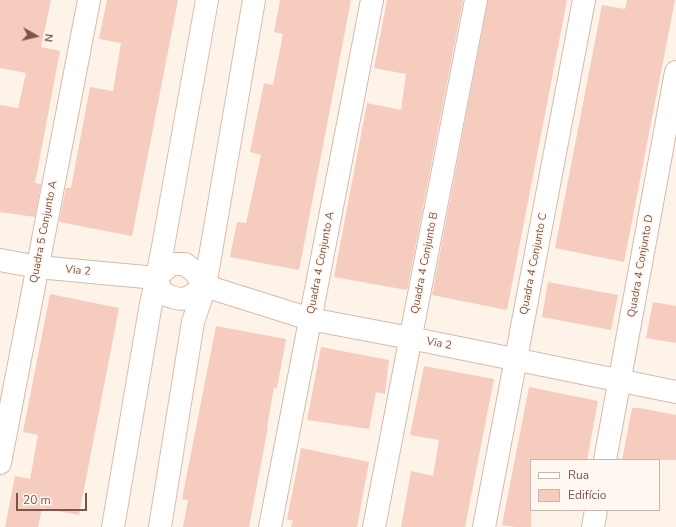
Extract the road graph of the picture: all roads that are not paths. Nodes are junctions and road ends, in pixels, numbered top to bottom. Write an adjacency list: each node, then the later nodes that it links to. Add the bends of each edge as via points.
1 (89, 0): 9 (street, Quadra 5 Conjunto A)
2 (207, 0): 11 (street)
3 (254, 0): 10 (street)
4 (372, 0): 12 (street, Quadra 4 Conjunto A)
5 (476, 0): 13 (street, Quadra 4 Conjunto B)
6 (584, 0): 14 (street, Quadra 4 Conjunto C)
7 (676, 72): 15 (street, Quadra 4 Conjunto D)
8 (0, 260): 9 (street, Via 2)
9 (38, 267): 11 (street, Via 2); 18 (street, Quadra 5 Conjunto A)
10 (207, 277): 11 (street, via 185,264 171,264); 11 (street, via 189,298 175,299 162,293); 12 (street, Via 2); 21 (street, via 193,322)
11 (156, 278): 20 (street)
12 (310, 319): 13 (street, Via 2); 22 (street, Quadra 4 Conjunto A)
13 (410, 338): 14 (street, Via 2); 23 (street, Quadra 4 Conjunto B)
14 (516, 359): 15 (street, Via 2); 24 (street, Quadra 4 Conjunto C)
15 (621, 380): 16 (street, Via 2); 17 (street, Quadra 4 Conjunto D)
16 (676, 392)
17 (606, 459)
18 (0, 463)
19 (596, 511): 25 (street)
20 (113, 527)
21 (160, 527)
22 (270, 527)
23 (374, 527)
24 (484, 527)
25 (593, 527)

